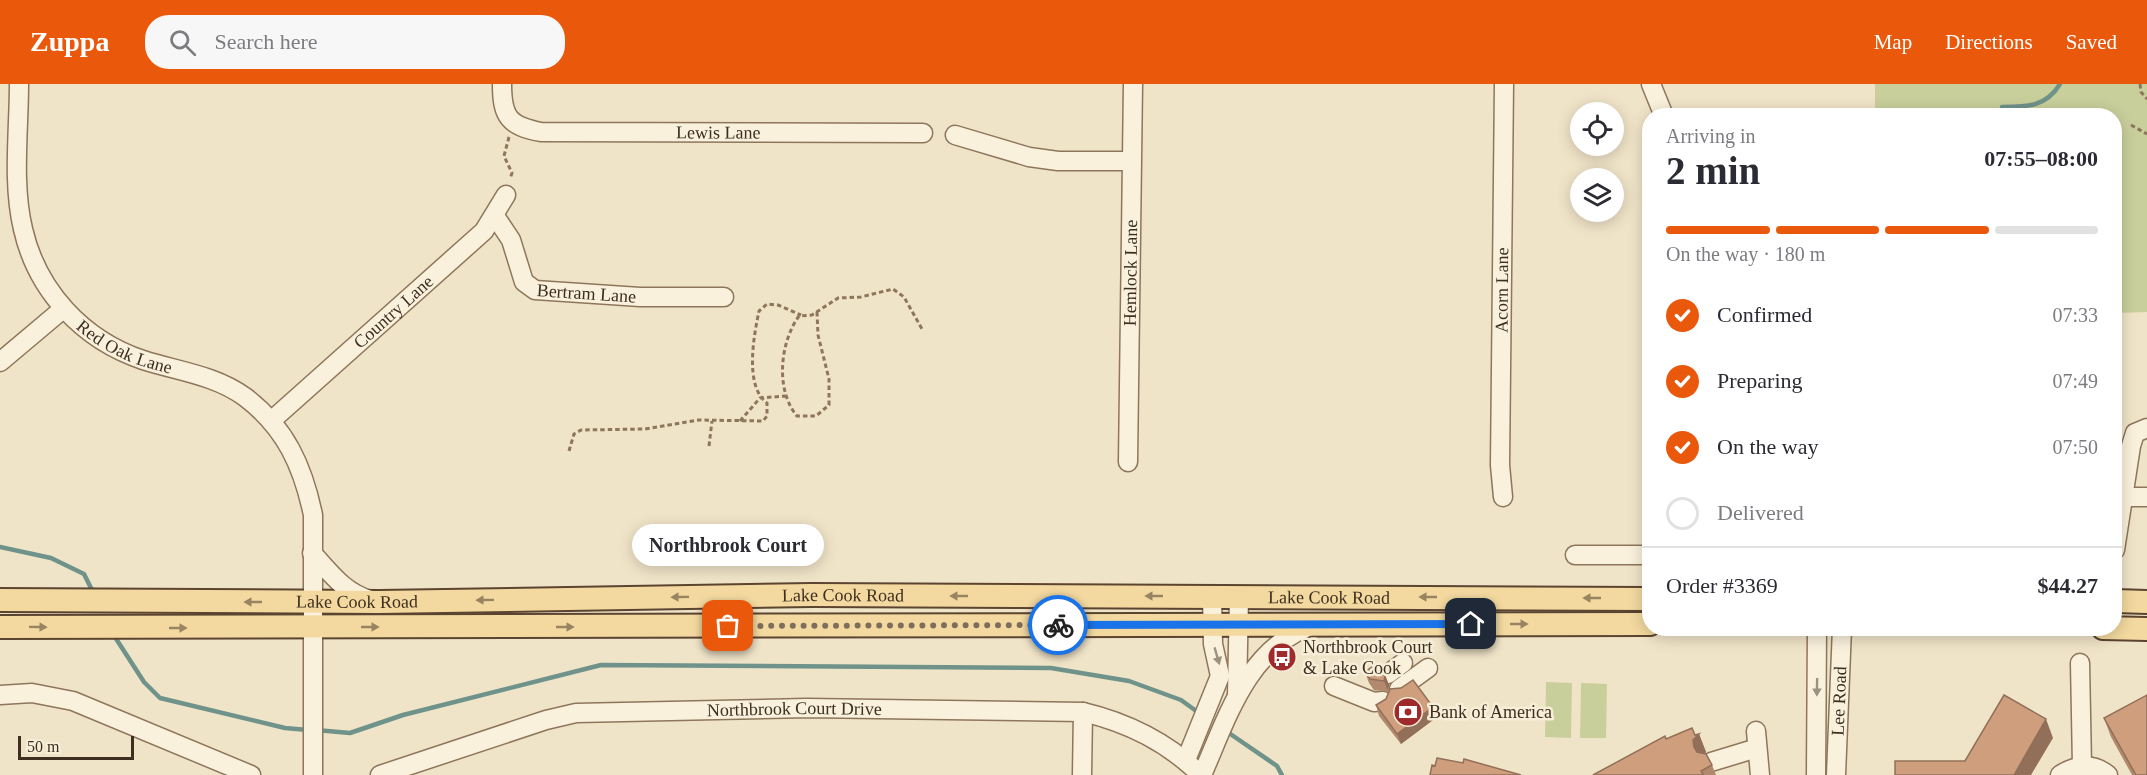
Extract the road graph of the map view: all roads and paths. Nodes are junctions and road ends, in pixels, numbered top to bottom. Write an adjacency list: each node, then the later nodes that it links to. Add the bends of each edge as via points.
1 (19, 84): 18 (street, Red Oak Lane, via 18,188 23,230 39,272)
2 (502, 84): 9 (street, via 502,104)
3 (1133, 84): 14 (street, Hemlock Lane)
4 (1504, 84): 32 (street, Acorn Lane, via 1500,443)
5 (1651, 84): 8 (street)
6 (2140, 84): 7 (path, via 2140,92)
7 (2147, 99)
8 (1661, 108)
9 (515, 124): 11 (street, Lewis Lane, via 541,132); 15 (path, via 504,156 512,173)
10 (2131, 125): 12 (path)
11 (923, 133)
12 (2147, 134)
13 (955, 135): 14 (street, via 1029,158)
14 (1131, 160): 31 (street, Hemlock Lane)
15 (506, 195): 16 (street, Country Lane)
16 (495, 216): 17 (street, Bertram Lane, via 511,240 524,282 535,290 640,297); 25 (street, Country Lane)
17 (724, 297)
18 (63, 309): 22 (street); 25 (street, Red Oak Lane, via 89,334 114,348 212,380 244,396)
19 (817, 312): 20 (path); 21 (path, via 838,298 893,289 904,297); 23 (path, via 818,335 829,379 829,405 816,416 797,416)
20 (802, 316): 23 (path, via 792,326 785,344); 24 (path, via 778,305 766,304 759,311 753,371)
21 (922, 329)
22 (0, 362)
23 (786, 396): 24 (path)
24 (760, 398): 27 (path); 27 (path, via 768,408 763,421)
25 (271, 421): 36 (street, Red Oak Lane, via 296,457 306,483 313,515)
26 (712, 421): 27 (path); 29 (path); 30 (path, via 687,420 645,429 581,430 574,434)
27 (740, 421)
28 (2147, 428): 33 (street, via 2135,433)
29 (709, 446)
30 (570, 451)
31 (1128, 462)
32 (1503, 497)
33 (2124, 497): 34 (street); 35 (street)
34 (2147, 497)
35 (2122, 509)
36 (312, 553): 44 (street, Red Oak Lane); 45 (street, via 337,583)
37 (1575, 555): 38 (street)
38 (1642, 555)
39 (1212, 597): 40 (main road, Lake Cook Road); 45 (main road, Lake Cook Road, one-way to 45, via 812,595); 47 (street)
40 (1239, 597): 41 (main road, Lake Cook Road, one-way to 40); 48 (street)
41 (1642, 599)
42 (0, 600): 44 (main road, Lake Cook Road, one-way to 42)
43 (2122, 601): 46 (main road)
44 (312, 602): 45 (main road, Lake Cook Road); 52 (street, Red Oak Lane)
45 (379, 602)
46 (2147, 602)
47 (1213, 624): 48 (main road, Lake Cook Road); 52 (main road, Lake Cook Road, one-way to 47); 64 (street, one-way to 64, via 1213,644 1220,666 1218,687)
48 (1240, 624): 49 (main road, Lake Cook Road); 61 (street)
49 (1314, 624): 50 (main road, Lake Cook Road, one-way to 50); 61 (street, via 1274,647 1255,667)
50 (1642, 624)
51 (0, 627): 52 (main road, Lake Cook Road, one-way to 52)
52 (312, 628): 67 (street)
53 (2122, 628): 54 (main road)
54 (2147, 629)
55 (1817, 636): 74 (street, Lee Road, one-way to 74)
56 (1842, 636): 75 (street, Lee Road)
57 (2080, 663): 66 (street)
58 (1394, 682): 58 (street, via 1415,666)
59 (1334, 686): 62 (street)
60 (0, 695): 70 (street, via 32,693 73,701)
61 (1237, 696): 72 (street)
62 (1372, 696)
63 (1083, 712): 64 (street, Northbrook Court Drive, via 1136,729); 68 (street, Northbrook Court Drive, via 807,708 576,713 546,720); 71 (street)
64 (1186, 760): 72 (street, Northbrook Court Drive)
65 (1711, 762): 73 (street, via 1757,739)
66 (2082, 766): 76 (street); 77 (street)
67 (313, 768)
68 (425, 768): 69 (street, Northbrook Court Drive)
69 (387, 774)
70 (251, 775)
71 (1082, 775)
72 (1201, 775)
73 (1760, 775)
74 (1816, 775)
75 (1836, 775)
76 (2060, 775)
77 (2108, 775)

